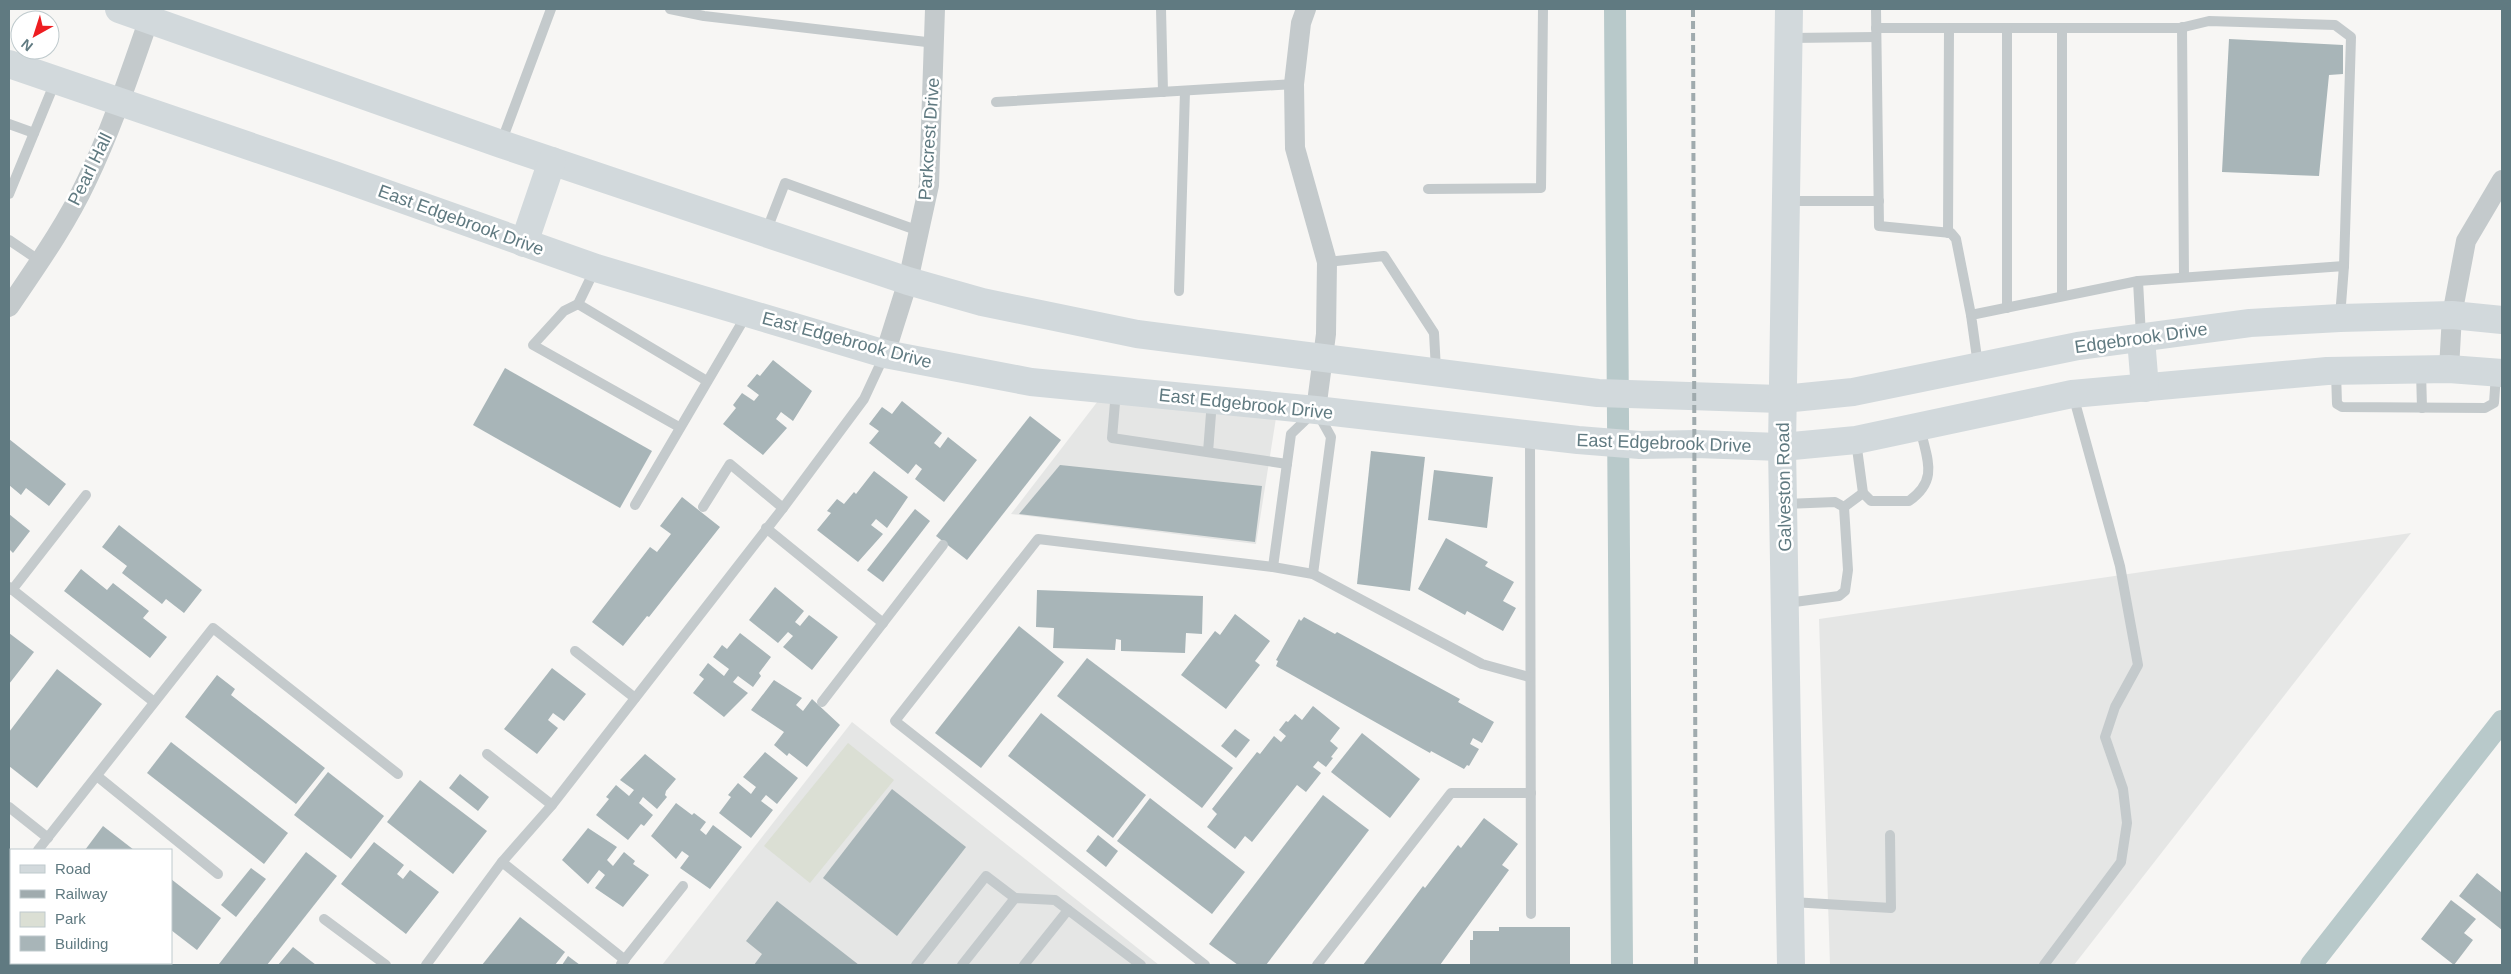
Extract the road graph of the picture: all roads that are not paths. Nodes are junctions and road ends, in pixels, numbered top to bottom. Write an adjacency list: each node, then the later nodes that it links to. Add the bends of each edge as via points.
1 (119, 9): 10 (main road)
2 (551, 9): 27 (lane)
3 (670, 9): 17 (lane, via 704,16)
4 (935, 9): 17 (street, Parkcrest Drive)
5 (1162, 9): 22 (lane)
6 (1306, 9): 20 (street, via 1301,23)
7 (1543, 9): 30 (lane, via 1541,188)
8 (1789, 9): 16 (main road, Galveston Road)
9 (1876, 9): 15 (lane)
10 (150, 14): 23 (street, Pearl Hall); 27 (main road)
11 (1948, 28): 12 (lane); 15 (lane); 36 (lane)
12 (2007, 28): 13 (lane); 50 (lane)
13 (2062, 28): 14 (lane); 47 (lane)
14 (2182, 28): 41 (lane, via 2209,21 2335,25 2351,37); 43 (lane)
15 (1876, 33): 16 (lane); 33 (lane)
16 (1789, 38): 32 (main road, Galveston Road)
17 (935, 43): 34 (street, Parkcrest Drive, via 929,185)
18 (9, 64): 19 (main road, East Edgebrook Drive)
19 (56, 80): 23 (main road, East Edgebrook Drive); 26 (lane)
20 (1294, 84): 21 (lane); 40 (street, via 1295,148)
21 (1186, 91): 22 (lane); 46 (lane)
22 (1163, 92): 24 (lane)
23 (120, 102): 38 (main road, East Edgebrook Drive); 39 (street, Pearl Hall, via 86,182)
24 (996, 102)
25 (9, 124): 26 (lane)
26 (34, 133): 31 (lane)
27 (501, 144): 28 (main road)
28 (552, 161): 35 (main road); 38 (main road)
29 (2502, 180): 53 (street, via 2466,241)
30 (1428, 189)
31 (9, 194)
32 (1786, 201): 33 (lane); 69 (main road, Galveston Road)
33 (1878, 201): 36 (lane, via 1879,226)
34 (919, 231): 35 (lane, via 785,183); 44 (street, Parkcrest Drive)
35 (765, 233): 44 (main road)
36 (1948, 233): 52 (lane, via 1956,239)
37 (9, 240): 39 (lane)
38 (524, 243): 42 (main road, East Edgebrook Drive)
39 (40, 261): 49 (street, Pearl Hall)
40 (1327, 262): 58 (street); 63 (lane, via 1384,256 1434,333)
41 (2344, 266): 43 (lane); 54 (lane)
42 (596, 268): 48 (lane); 51 (main road, East Edgebrook Drive)
43 (2184, 278): 45 (lane)
44 (908, 281): 57 (street, Parkcrest Drive); 58 (main road, via 982,302 1138,334)
45 (2138, 281): 47 (lane); 56 (lane)
46 (1180, 291)
47 (2062, 296): 50 (lane)
48 (578, 304): 65 (lane); 74 (lane, via 564,311 533,345)
49 (9, 307)
50 (2007, 308): 52 (lane)
51 (747, 314): 57 (main road, East Edgebrook Drive); 65 (lane)
52 (1971, 315): 59 (lane)
53 (2452, 315): 54 (main road, Edgebrook Drive); 55 (main road, Edgebrook Drive); 60 (street)
54 (2340, 318): 56 (main road, Edgebrook Drive, via 2250,324)
55 (2502, 320)
56 (2141, 339): 59 (main road, Edgebrook Drive, via 2078,346); 66 (main road)
57 (885, 354): 67 (main road, East Edgebrook Drive, via 1031,382); 86 (lane, via 864,399)
58 (1323, 358): 63 (main road); 72 (street)
59 (1978, 367): 69 (main road, Edgebrook Drive, via 1853,392)
60 (2449, 369): 61 (main road); 64 (main road)
61 (2421, 370): 62 (main road); 71 (lane)
62 (2336, 371): 66 (main road); 71 (lane, via 2337,404 2342,407)
63 (1436, 373): 69 (main road, via 1598,394)
64 (2499, 373): 71 (lane, via 2494,403 2485,408)
65 (707, 381): 74 (lane)
66 (2145, 388): 68 (main road)
67 (1116, 390): 70 (main road, East Edgebrook Drive); 78 (lane, via 1112,438)
68 (2072, 394): 73 (main road); 126 (lane, via 2120,566 2138,665 2115,707 2105,737 2124,789 2127,823 2121,862)
69 (1783, 399): 77 (main road, Galveston Road)
70 (1212, 400): 72 (main road, East Edgebrook Drive); 78 (lane)
71 (2422, 408)
72 (1316, 410): 75 (main road, East Edgebrook Drive); 79 (lane, via 1291,434); 90 (lane, via 1331,437)
73 (1920, 426): 76 (main road); 80 (lane, via 1930,475 1925,488 1909,501 1871,501)
74 (679, 427): 82 (lane)
75 (1530, 436): 77 (main road, East Edgebrook Drive, via 1640,445); 95 (lane)
76 (1856, 440): 77 (main road); 80 (lane)
77 (1782, 447): 83 (main road, Galveston Road)
78 (1208, 452): 79 (lane)
79 (1287, 464): 89 (lane)
80 (1863, 493): 85 (lane)
81 (86, 496): 91 (lane)
82 (634, 504)
83 (1784, 504): 85 (lane, via 1834,502); 92 (main road, Galveston Road)
84 (703, 507): 86 (lane, via 730,464)
85 (1844, 507): 92 (lane, via 1848,570 1845,591 1839,596)
86 (783, 508): 87 (lane)
87 (766, 528): 93 (lane); 96 (lane)
88 (943, 545): 93 (lane)
89 (1273, 567): 90 (lane); 123 (lane, via 1038,539 895,721)
90 (1313, 574): 95 (lane, via 1482,664)
91 (10, 589): 97 (lane)
92 (1786, 603): 112 (main road, Galveston Road)
93 (883, 623): 98 (lane)
94 (575, 650): 96 (lane)
95 (1529, 677): 102 (lane)
96 (635, 698): 103 (lane)
97 (154, 702): 100 (lane, via 213,628); 101 (lane)
98 (822, 702)
99 (488, 754): 103 (lane)
100 (398, 774)
101 (97, 776): 106 (lane); 109 (lane)
102 (1532, 793): 114 (lane); 124 (lane, via 1451,793)
103 (552, 805): 108 (lane)
104 (9, 807): 106 (lane)
105 (1890, 835): 112 (lane, via 1891,908)
106 (48, 838): 107 (lane)
107 (39, 849)
108 (502, 862): 116 (lane); 118 (lane)
109 (218, 874)
110 (684, 886): 116 (lane)
111 (1015, 898): 113 (lane, via 1055,900); 119 (lane, via 986,876); 120 (lane)
112 (1792, 902): 125 (main road, Galveston Road)
113 (1068, 910): 121 (lane); 122 (lane)
114 (1531, 914)
115 (324, 918): 117 (lane)
116 (623, 962)
117 (386, 965)
118 (426, 965)
119 (916, 965)
120 (962, 965)
121 (1024, 965)
122 (1141, 965)
123 (1205, 965)
124 (1317, 965)
125 (1791, 965)
126 (2044, 965)

